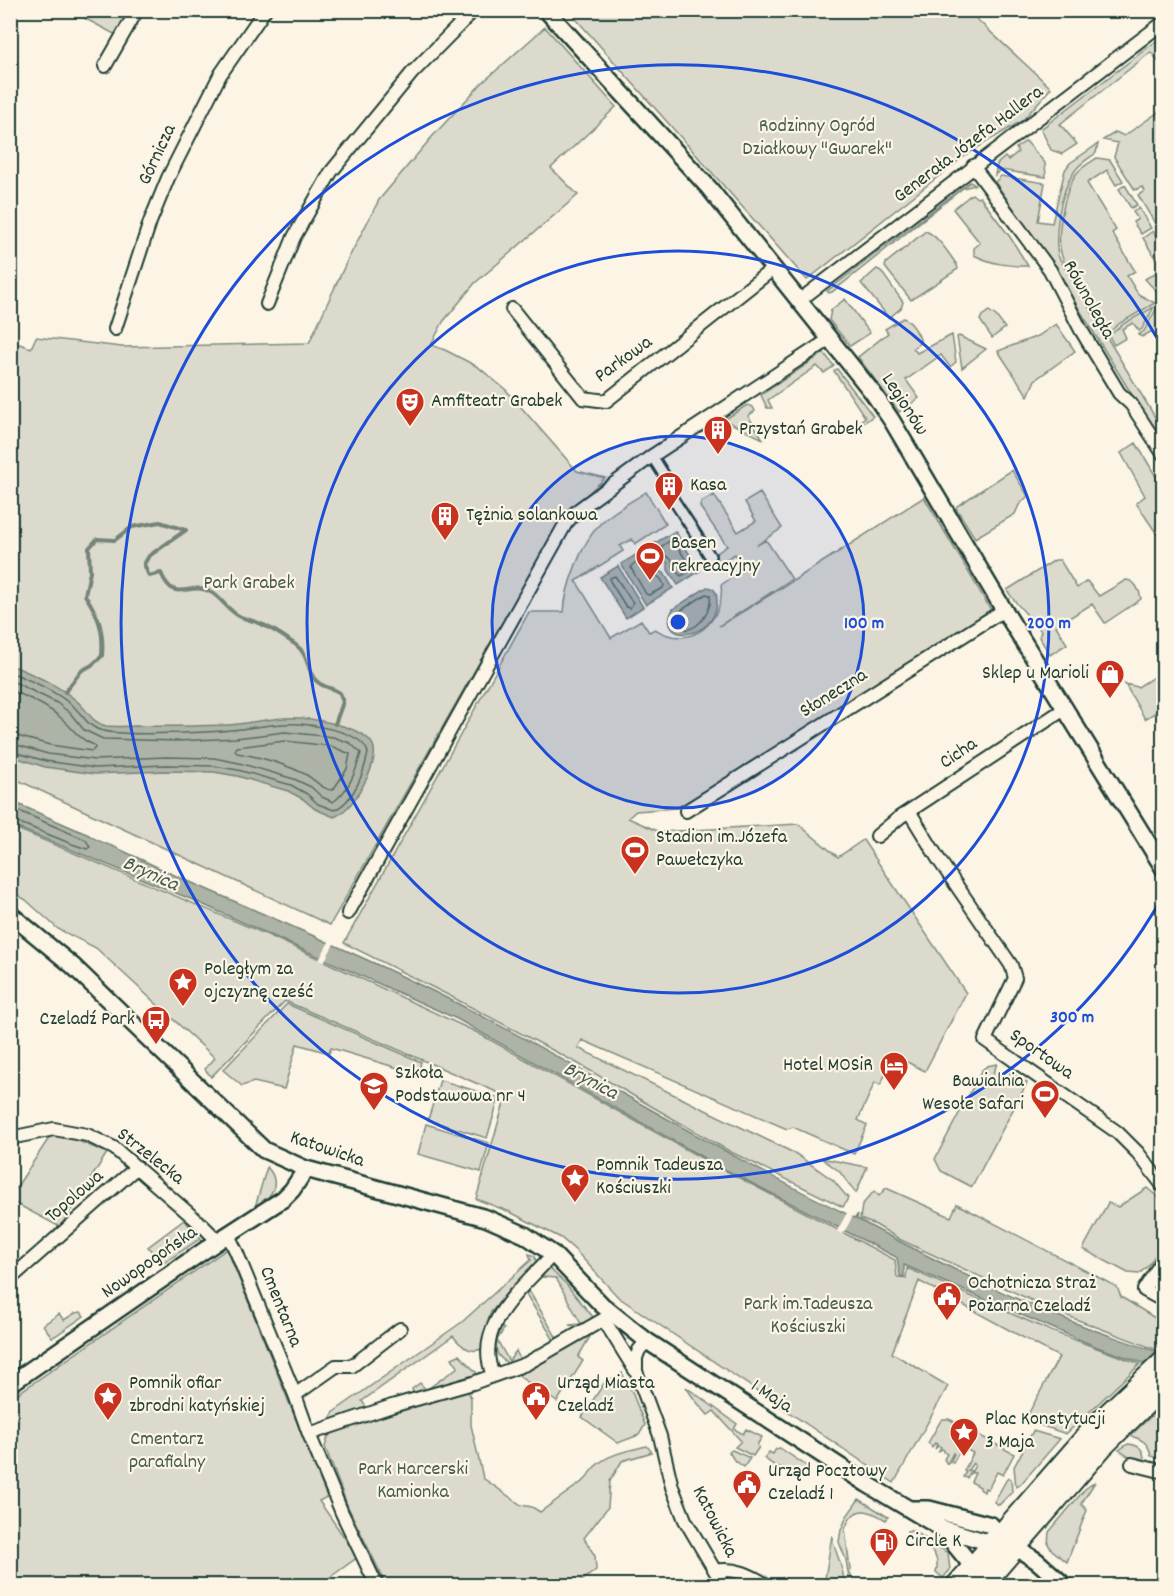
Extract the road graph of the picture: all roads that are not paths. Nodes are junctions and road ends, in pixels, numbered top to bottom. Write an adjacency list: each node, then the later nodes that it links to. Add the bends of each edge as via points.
1 (137, 10): 6 (street)
2 (265, 10): 12 (street, Górnicza, via 220,75 168,178)
3 (474, 10): 10 (street, via 412,73 331,172 294,237)
4 (546, 10): 8 (street, Legionów, via 709,188)
5 (1164, 22): 7 (street, Generała Józefa Hallera)
6 (105, 66)
7 (973, 166): 9 (street, Generała Józefa Hallera); 14 (street, Równoległa, via 1050,270 1119,393 1131,404)
8 (774, 268): 9 (street, Legionów); 11 (street, Parkowa, via 606,401 583,399)
9 (800, 300): 13 (street, Legionów)
10 (267, 304)
11 (512, 309)
12 (115, 329)
13 (830, 339): 15 (street); 17 (street, Legionów, via 892,422)
14 (1164, 455)
15 (652, 456): 16 (street, via 673,499); 23 (street, via 585,504 566,523)
16 (710, 556)
17 (1004, 610): 18 (street, Legionów); 19 (street, Słoneczna)
18 (1065, 708): 20 (street, Cicha); 22 (street, Legionów)
19 (686, 811)
20 (909, 811): 21 (street, Cicha); 28 (street, Sportowa, via 1016,978 985,1040 1117,1132)
21 (876, 836)
22 (1164, 869)
23 (348, 913)
24 (10, 914): 27 (street, Katowicka, via 82,974 264,1150)
25 (10, 1138): 26 (street, Strzelecka, via 54,1128 114,1148)
26 (137, 1167): 29 (street, Strzelecka); 32 (street, Topolowa)
27 (306, 1169): 29 (street, Nowopogońska, via 283,1199); 30 (street, Katowicka, via 486,1218 525,1235)
28 (1164, 1187)
29 (223, 1238): 40 (street, Nowopogońska); 42 (street, Cmentarna, via 236,1251)
30 (553, 1254): 34 (street, Katowicka); 39 (street, via 499,1313 490,1334 487,1361)
31 (1164, 1258): 33 (street, via 1144,1290)
32 (10, 1279)
33 (1164, 1301)
34 (609, 1317): 36 (street, 1 Maja); 38 (street, Katowicka); 39 (street, via 526,1364)
35 (400, 1329): 42 (street, via 352,1366 336,1366)
36 (647, 1341): 38 (street, via 639,1350); 46 (street, 1 Maja)
37 (1164, 1361): 41 (main road)
38 (636, 1371): 51 (street, Katowicka, via 685,1520)
39 (493, 1375): 43 (street)
40 (10, 1384)
41 (1154, 1386): 48 (main road, via 1098,1423); 49 (main road)
42 (295, 1395): 43 (street, Cmentarna)
43 (309, 1434): 52 (street, Cmentarna)
44 (1132, 1464): 45 (street)
45 (1164, 1472)
46 (910, 1509): 47 (street, 1 Maja); 48 (street, 1 Maja, via 929,1509 991,1525)
47 (941, 1528): 48 (street, 1 Maja, via 984,1541); 50 (street)
48 (1000, 1537): 49 (street, 1 Maja); 50 (main road)
49 (1017, 1546): 56 (main road); 57 (street, 1 Maja)
50 (971, 1568): 55 (main road)
51 (715, 1571): 53 (street, Katowicka); 54 (street, via 729,1568)
52 (373, 1584)
53 (724, 1586)
54 (768, 1586)
55 (956, 1586)
56 (982, 1586)
57 (1065, 1586)

